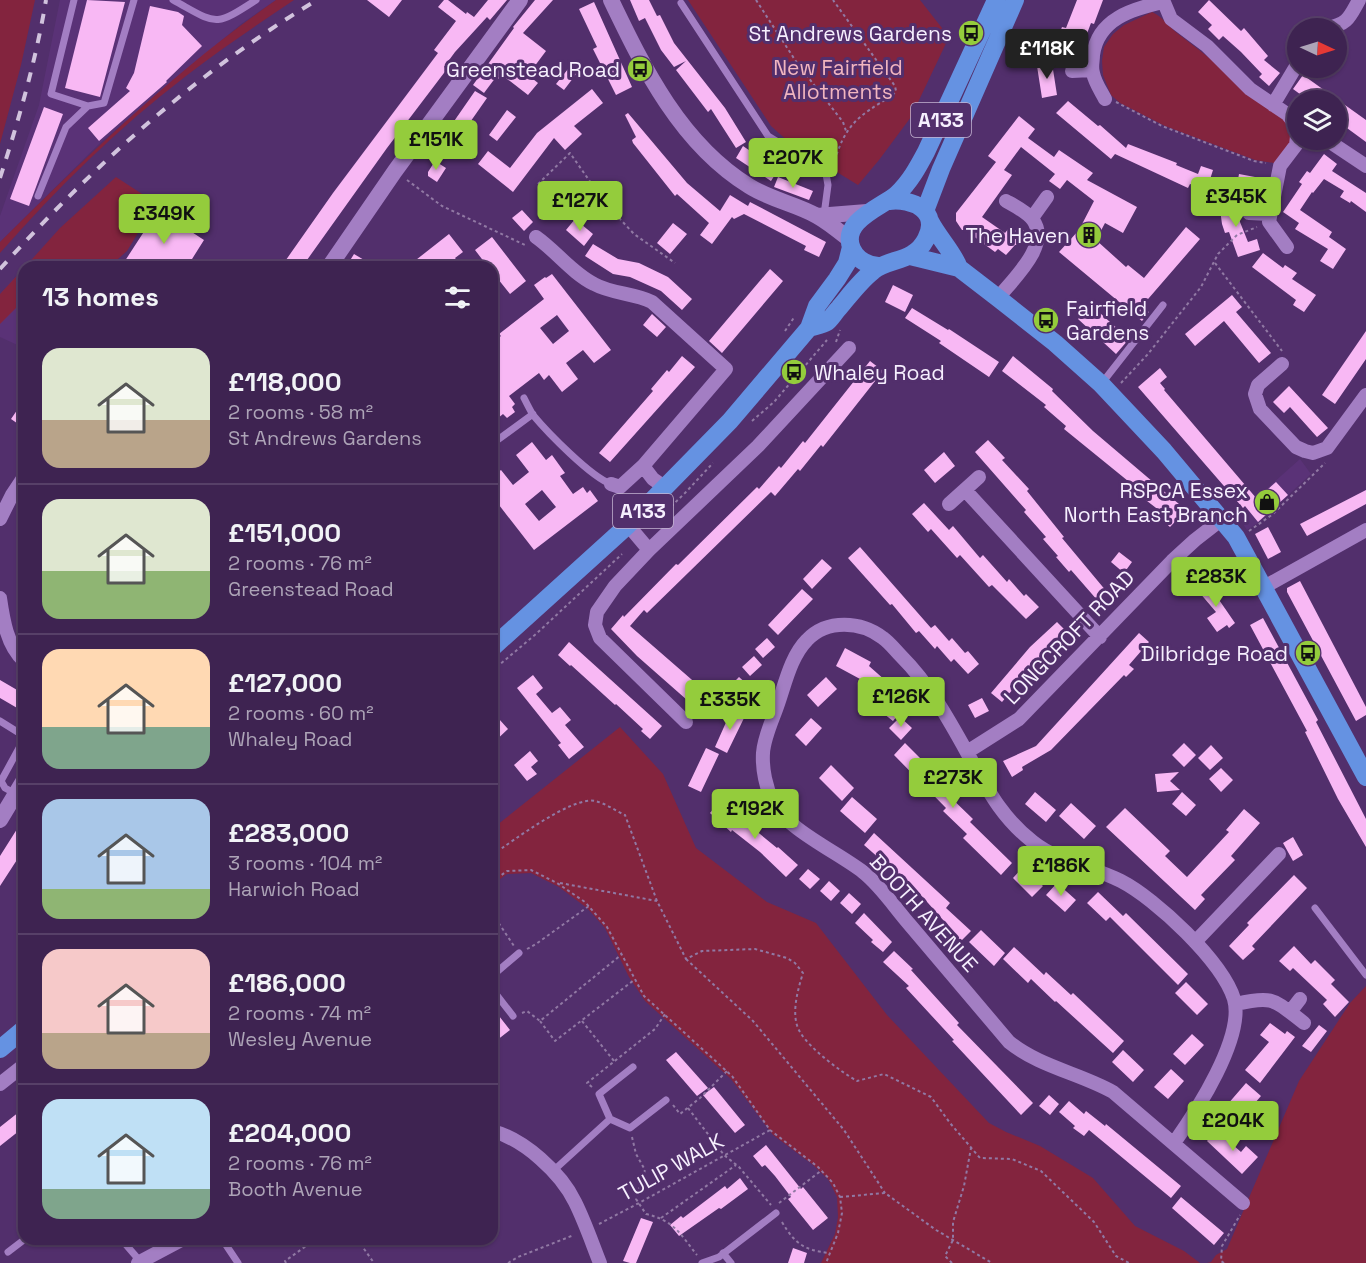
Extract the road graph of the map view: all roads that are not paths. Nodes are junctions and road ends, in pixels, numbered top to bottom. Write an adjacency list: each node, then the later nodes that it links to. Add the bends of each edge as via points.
1 (74, 0): 18 (lane, via 51,94)
2 (134, 0): 18 (lane, via 104,103)
3 (173, 0): 4 (lane, via 217,21 229,18)
4 (256, 0)
5 (520, 0): 37 (street)
6 (611, 0): 30 (street, via 651,79 693,136 723,167 774,200)
7 (996, 0): 25 (main road, A133, via 926,152 914,174)
8 (1015, 0): 29 (main road, A133, via 951,145)
9 (1359, 0): 12 (street)
10 (1163, 1): 13 (street, via 1124,15 1105,27 1095,46); 17 (street, via 1171,19)
11 (681, 3): 30 (lane, via 768,136 826,174 828,185)
12 (1347, 20)
13 (1092, 70): 14 (street); 16 (street)
14 (1072, 71)
15 (1289, 78): 17 (street)
16 (1105, 99)
17 (1273, 105): 19 (street)
18 (88, 106): 23 (lane, via 66,127)
19 (1287, 114)
20 (1293, 150): 32 (street, via 1280,166)
21 (1342, 150): 22 (street)
22 (1366, 166)
23 (38, 196)
24 (1047, 197): 31 (street)
25 (889, 201): 27 (main road, A133); 29 (main road, via 906,200)
26 (1006, 201): 31 (street)
27 (867, 212): 30 (street); 34 (main road)
28 (1249, 213): 32 (street)
29 (927, 216): 36 (main road, via 926,240); 39 (main road)
30 (821, 217): 34 (street)
31 (1032, 218): 40 (street, via 1038,241 1031,257)
32 (1270, 218): 35 (street)
33 (540, 241): 50 (street, via 595,285 652,302 726,369)
34 (850, 244): 38 (main road, via 863,261); 42 (main road, A133, via 847,262 817,306)
35 (1287, 247)
36 (910, 256): 38 (main road, A133); 39 (main road)
37 (333, 261)
38 (878, 266): 42 (main road, A133, via 826,322)
39 (959, 268): 40 (main road)
40 (998, 298): 45 (main road)
41 (1163, 305): 45 (lane)
42 (809, 327): 54 (main road, A133, via 730,421)
43 (849, 348): 61 (street, via 758,446)
44 (1284, 361): 46 (street, via 1258,385 1255,394 1260,409 1296,447 1313,453 1327,448)
45 (1106, 389): 58 (main road)
46 (1366, 395)
47 (524, 398): 48 (lane)
48 (532, 414): 49 (lane); 52 (lane, via 600,480)
49 (498, 440)
50 (643, 466): 52 (street, via 620,487); 54 (street, via 652,479)
51 (979, 477): 55 (street)
52 (611, 484)
53 (18, 486): 57 (street)
54 (666, 488): 59 (main road, A133)
55 (965, 490): 56 (street); 64 (street)
56 (949, 504)
57 (0, 519)
58 (1222, 519): 62 (main road); 64 (street, LONGCROFT ROAD, via 1172,561)
59 (628, 525): 61 (street); 65 (main road, A133)
60 (1366, 530): 62 (street)
61 (649, 550): 68 (street, via 615,586 597,612 595,624 600,638)
62 (1264, 587): 72 (main road)
63 (0, 598): 66 (street)
64 (1100, 637): 71 (street, LONGCROFT ROAD, via 1019,719)
65 (498, 643)
66 (18, 655)
67 (0, 721): 69 (lane)
68 (686, 722)
69 (18, 733)
70 (18, 748): 73 (lane, via 1,781 5,788)
71 (967, 752): 80 (street, BOOTH AVENUE, via 991,797 1014,826 1064,859 1119,880 1143,894); 98 (street, BOOTH AVENUE, via 927,684 907,661 884,638 850,624 818,632 800,649 763,748 763,765 774,804 785,819 866,874 1009,1042 1022,1053 1113,1092)
72 (1366, 777)
73 (18, 787)
74 (18, 790): 75 (street)
75 (0, 820)
76 (1279, 854): 78 (street)
77 (1249, 863): 78 (street)
78 (1260, 873): 80 (street)
79 (1315, 908): 83 (lane)
80 (1195, 942): 86 (street, BOOTH AVENUE, via 1230,988)
81 (519, 953): 82 (lane)
82 (498, 971)
83 (1366, 975)
84 (498, 997): 88 (lane)
85 (1300, 999): 87 (street)
86 (1236, 1004): 87 (street, via 1264,999 1276,1001); 98 (street, via 1233,1039 1199,1108)
87 (1290, 1012): 89 (street)
88 (513, 1016)
89 (1304, 1023)
90 (18, 1034): 91 (main road)
91 (0, 1049)
92 (633, 1067): 96 (lane, via 599,1094)
93 (18, 1070): 94 (street)
94 (0, 1084)
95 (666, 1100): 96 (lane, via 630,1128)
96 (610, 1119): 99 (lane)
97 (498, 1132): 99 (street, via 530,1150)
98 (1174, 1143): 100 (street, BOOTH AVENUE)
99 (553, 1171): 110 (street, via 574,1200)
100 (1241, 1209)
101 (776, 1213): 107 (lane)
102 (18, 1244): 106 (lane)
103 (126, 1245): 108 (lane)
104 (172, 1245): 108 (street)
105 (226, 1245): 109 (lane)
106 (8, 1252)
107 (723, 1253): 111 (lane); 112 (lane)
108 (139, 1262)
109 (238, 1263)
110 (600, 1263)
111 (703, 1263)
112 (730, 1263)

